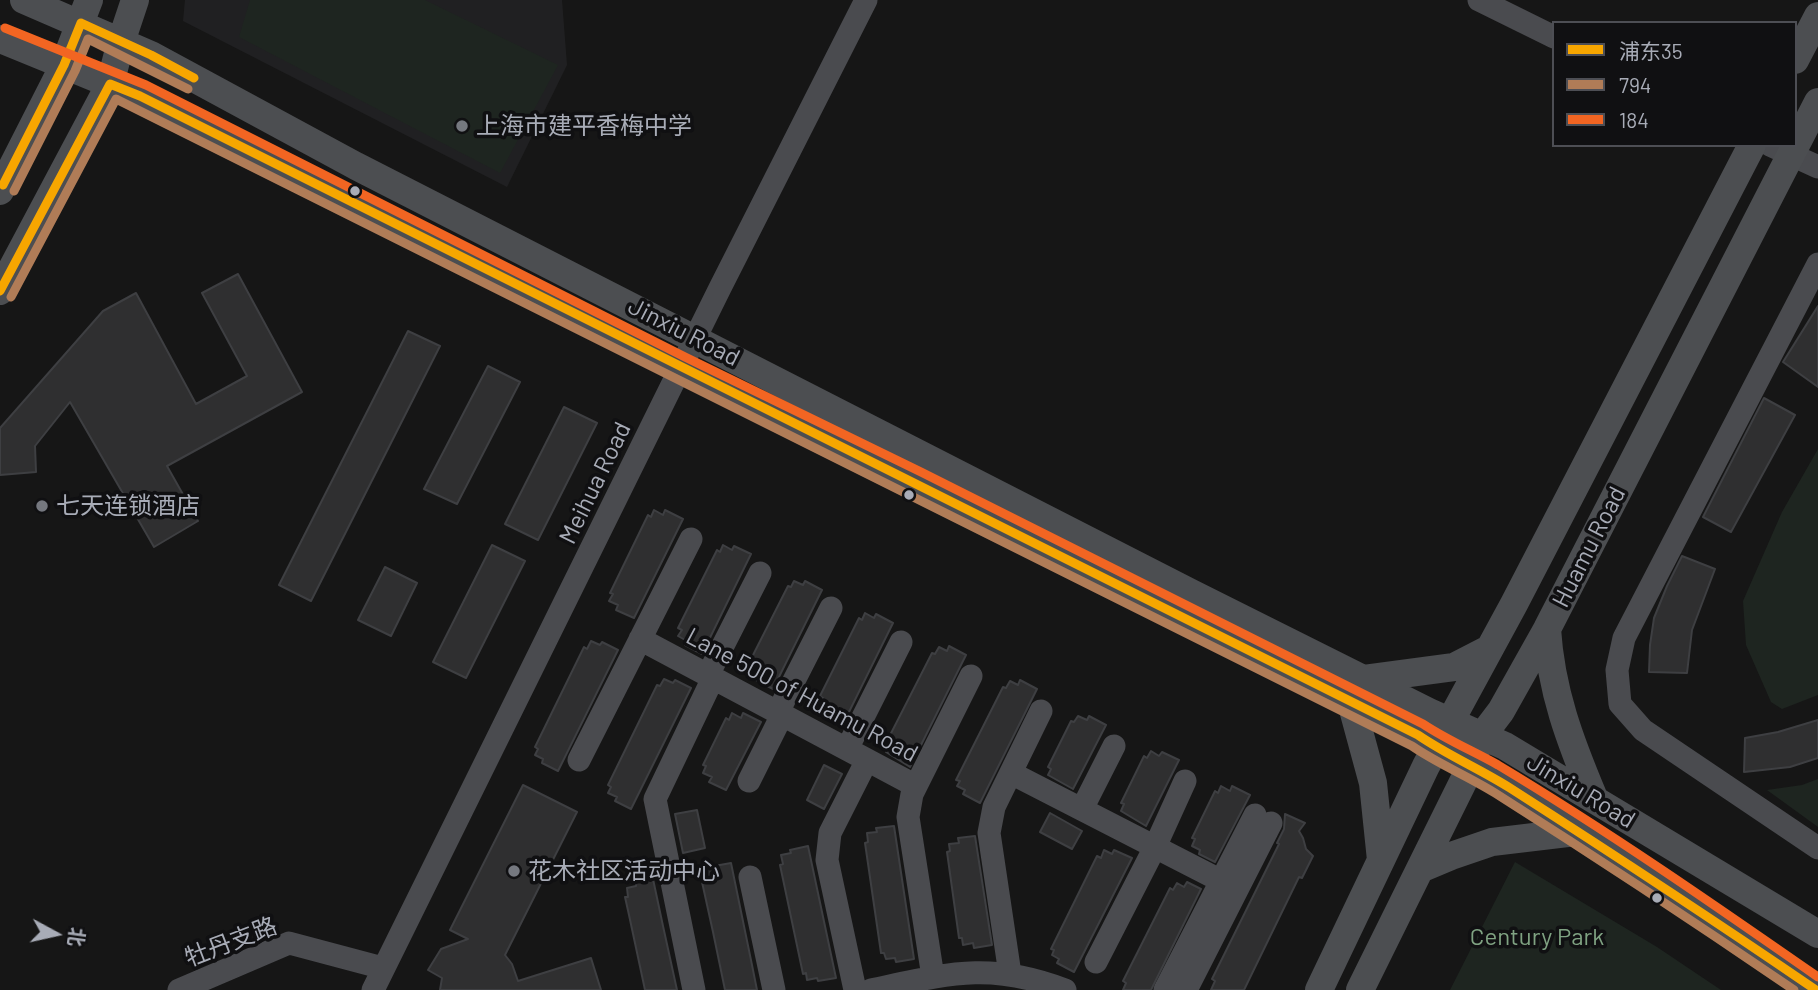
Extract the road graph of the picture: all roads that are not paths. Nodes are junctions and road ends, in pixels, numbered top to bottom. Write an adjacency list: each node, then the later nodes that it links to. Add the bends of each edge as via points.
1 (24, 0): 5 (main road, Jinxiu Road)
2 (135, 0): 9 (main road)
3 (866, 0): 21 (street, Meihua Road)
4 (1479, 0): 7 (street)
5 (85, 12): 9 (main road, Jinxiu Road); 11 (main road)
6 (1818, 16): 10 (main road)
7 (1552, 36)
8 (0, 39): 11 (main road, Jinxiu Road)
9 (121, 42): 12 (main road); 21 (main road, Jinxiu Road)
10 (1797, 56)
11 (64, 65): 12 (main road, Jinxiu Road); 18 (main road)
12 (110, 84): 20 (main road); 22 (main road, Jinxiu Road)
13 (1818, 102): 14 (main road, Huamu Road)
14 (1797, 129)
15 (1751, 147): 29 (main road, Huamu Road)
16 (1781, 150): 17 (street); 26 (main road, Huamu Road)
17 (1818, 167)
18 (0, 191)
19 (1818, 264): 52 (street, via 1624,638 1617,670 1620,704 1643,730)
20 (0, 291)
21 (695, 338): 22 (street, Meihua Road); 32 (main road, Jinxiu Road, via 1191,593)
22 (680, 368): 32 (main road, Jinxiu Road); 59 (street, Meihua Road)
23 (691, 540): 27 (street)
24 (760, 573): 30 (street)
25 (831, 608): 34 (street)
26 (1547, 629): 36 (main road, Huamu Road, via 1501,712); 47 (main road, via 1549,664 1561,714)
27 (640, 639): 30 (street, Lane 500 of Huamu Road); 40 (street)
28 (901, 642): 39 (street)
29 (1489, 649): 32 (main road, via 1454,667); 35 (main road, Huamu Road)
30 (710, 676): 34 (street, Lane 500 of Huamu Road); 64 (street, via 655,799)
31 (971, 676): 46 (street)
32 (1357, 690): 35 (main road, Jinxiu Road); 38 (main road, Jinxiu Road); 53 (main road)
33 (1041, 710): 43 (street)
34 (780, 714): 39 (street, Lane 500 of Huamu Road); 44 (street)
35 (1450, 720): 36 (main road, Jinxiu Road); 38 (main road, Huamu Road)
36 (1482, 736): 42 (main road, Huamu Road); 47 (main road, Jinxiu Road)
37 (1114, 746): 48 (street)
38 (1437, 748): 42 (main road, Jinxiu Road); 53 (main road, Huamu Road)
39 (847, 749): 41 (street, Lane 500 of Huamu Road)
40 (579, 760)
41 (867, 760): 46 (street, Lane 500 of Huamu Road); 66 (street, via 827,846)
42 (1471, 765): 50 (main road, Jinxiu Road); 54 (main road, Huamu Road)
43 (1011, 772): 48 (street); 60 (street, via 994,807 989,833)
44 (749, 781)
45 (1185, 781): 51 (street)
46 (916, 786): 61 (street, Lane 500 of Huamu Road, via 908,817)
47 (1594, 798): 57 (main road, Jinxiu Road)
48 (1082, 809): 51 (street)
49 (1263, 819): 56 (street)
50 (1576, 832): 54 (main road, via 1492,842); 73 (main road, Jinxiu Road)
51 (1155, 847): 56 (street); 58 (street)
52 (1818, 848)
53 (1381, 860): 71 (main road, Huamu Road)
54 (1420, 869): 72 (main road, Huamu Road)
55 (750, 877): 65 (street)
56 (1229, 885): 69 (street); 70 (street)
57 (1818, 934)
58 (1096, 962)
59 (383, 968): 62 (street, 牡丹支路, via 289,943); 63 (street, Meihua Road)
60 (1010, 974): 61 (street, via 969,972); 68 (street)
61 (933, 977): 67 (street)
62 (179, 990)
63 (373, 990)
64 (694, 990)
65 (774, 990)
66 (855, 990)
67 (871, 990)
68 (1065, 990)
69 (1165, 990)
70 (1186, 990)
71 (1319, 990)
72 (1360, 990)
73 (1816, 990)

